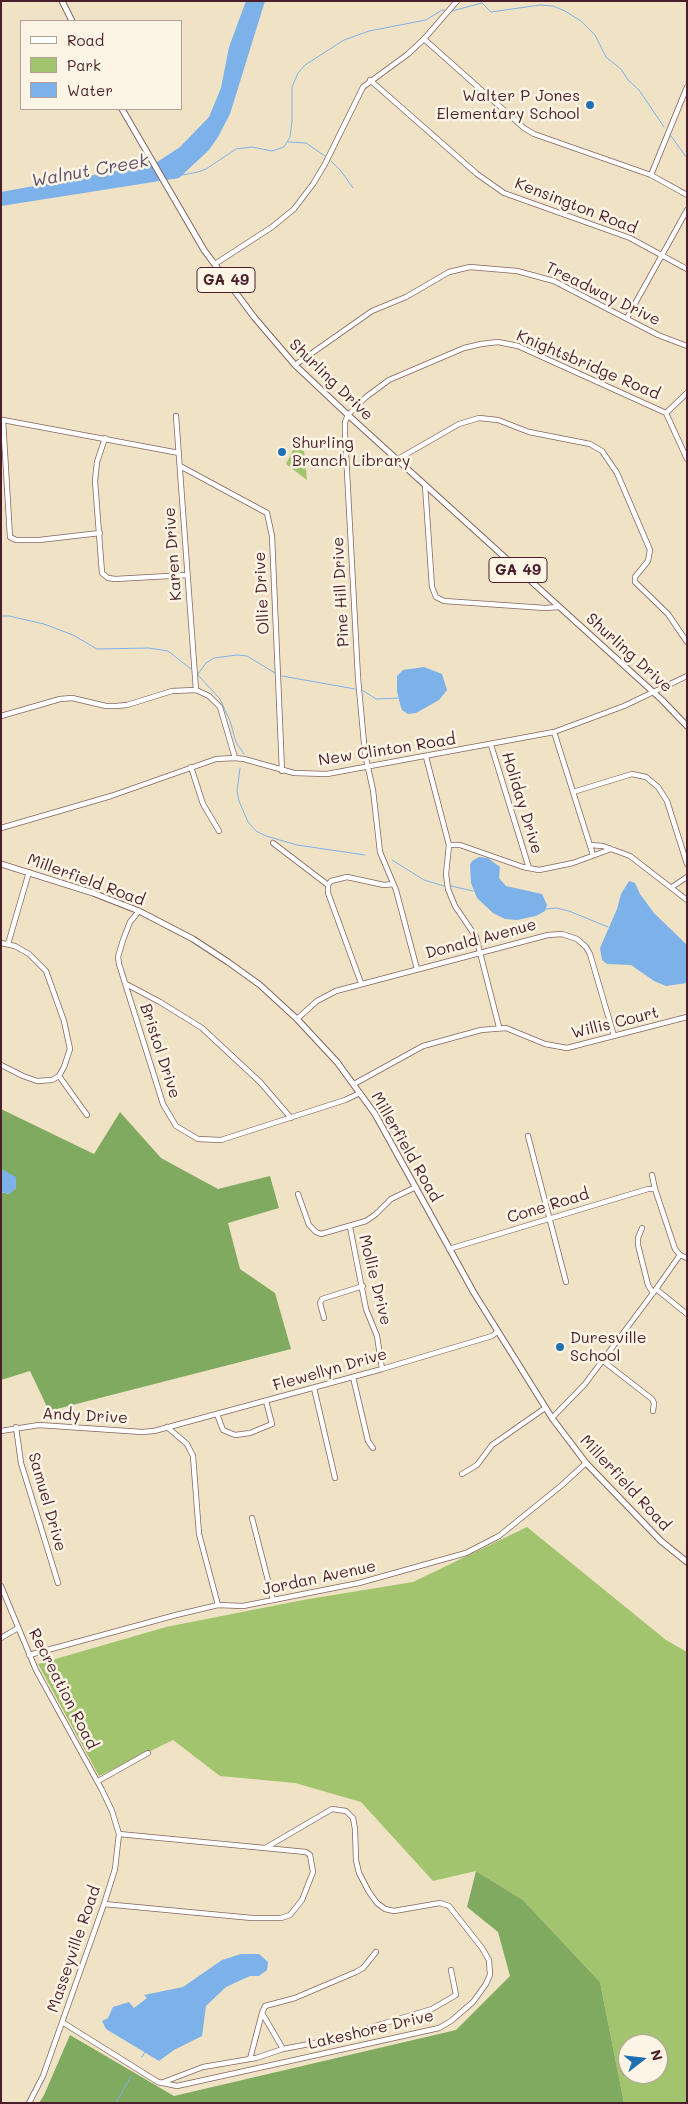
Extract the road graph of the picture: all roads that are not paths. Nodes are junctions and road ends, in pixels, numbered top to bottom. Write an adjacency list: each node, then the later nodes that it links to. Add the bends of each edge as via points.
1 (62, 1): 3 (main road)
2 (457, 1): 4 (street)
3 (72, 20)
4 (424, 39): 5 (street, via 393,66); 8 (street, via 524,128)
5 (370, 80): 11 (street, Kensington Road, via 498,189 516,199 630,238); 12 (street, via 363,87 326,164 294,210)
6 (687, 87): 8 (street)
7 (123, 110): 12 (main road, Shurling Drive / GA 49)
8 (651, 176): 9 (street)
9 (687, 195)
10 (687, 210): 11 (street)
11 (661, 256): 13 (street, Kensington Road); 14 (street)
12 (215, 264): 16 (main road, Shurling Drive / GA 49)
13 (687, 269)
14 (627, 318): 15 (street, Treadway Drive); 16 (street, Treadway Drive, via 535,275 504,269 462,268 367,314)
15 (687, 346)
16 (295, 365): 19 (main road, Shurling Drive / GA 49)
17 (687, 393): 18 (street)
18 (666, 413): 19 (street, Knightsbridge Road, via 518,346 498,342 464,348 389,380 366,396); 23 (street, Knightsbridge Road)
19 (348, 415): 24 (main road, Shurling Drive / GA 49); 41 (street, Pine Hill Drive, via 344,434 358,678)
20 (176, 416): 22 (street, Karen Drive)
21 (105, 438): 22 (street); 27 (street, via 95,481); 27 (street, via 3,420 10,537 39,540)
22 (179, 452): 25 (street, Karen Drive)
23 (687, 459)
24 (398, 460): 26 (main road, Shurling Drive / GA 49); 30 (street, via 459,424 479,418 491,418 529,432 590,444 602,451 617,473 650,550 648,561 635,577 635,582 668,614)
25 (180, 466): 28 (street, Karen Drive); 42 (street, Ollie Drive, via 267,513 272,536)
26 (425, 485): 29 (main road, Shurling Drive / GA 49); 29 (street, via 432,587 436,597 454,601)
27 (100, 534): 28 (street, via 101,570 108,578)
28 (187, 575): 32 (street, Karen Drive)
29 (559, 607): 33 (main road, Shurling Drive / GA 49)
30 (687, 642)
31 (687, 676): 33 (street, New Clinton Road)
32 (196, 690): 34 (street, via 172,691 116,706 60,699); 39 (street, via 209,696 220,707)
33 (652, 691): 35 (main road, Shurling Drive / GA 49); 36 (street, New Clinton Road, via 624,706)
34 (1, 716)
35 (687, 726)
36 (554, 732): 37 (street, New Clinton Road); 43 (street)
37 (491, 745): 38 (street, New Clinton Road); 53 (street, Holiday Drive)
38 (426, 756): 41 (street, New Clinton Road); 47 (street)
39 (235, 758): 40 (street, New Clinton Road, via 216,759); 42 (street, New Clinton Road)
40 (191, 767): 44 (street, New Clinton Road, via 111,796); 45 (street, via 203,804)
41 (368, 767): 42 (street, New Clinton Road, via 316,775); 56 (street, Pine Hill Drive, via 380,852)
42 (282, 771)
43 (573, 792): 48 (street); 52 (street, via 632,774 646,777 667,801)
44 (1, 828)
45 (219, 830)
46 (273, 843): 57 (street)
47 (449, 845): 53 (street, via 460,845); 63 (street, via 448,889 473,932)
48 (590, 845): 49 (street); 50 (street)
49 (611, 849): 50 (street); 58 (street, via 630,856)
50 (593, 855): 53 (street, via 551,869)
51 (1, 864): 54 (main road, Millerfield Road)
52 (687, 864)
53 (529, 868)
54 (29, 872): 60 (main road, Millerfield Road); 62 (street)
55 (687, 878): 58 (street)
56 (393, 884): 57 (street, via 346,877); 64 (street, Pine Hill Drive)
57 (328, 885): 66 (street, via 328,894)
58 (672, 887): 59 (street)
59 (687, 900)
60 (139, 911): 65 (street, Bristol Drive, via 130,922 120,948 120,964); 68 (main road, Millerfield Road, via 193,939 228,962)
61 (1, 943): 62 (street)
62 (8, 944): 72 (street, via 35,958 51,981 69,1037 70,1049)
63 (480, 952): 64 (street, Donald Avenue); 69 (street); 70 (street, Donald Avenue, via 548,935 562,934 577,939 592,958)
64 (417, 969): 66 (street, Donald Avenue)
65 (126, 984): 76 (street, via 202,1028 260,1082); 76 (street, Bristol Drive, via 163,1104 182,1130 198,1139 221,1140)
66 (361, 984): 68 (street, Donald Avenue, via 322,997)
67 (687, 1017): 70 (street, Willis Court)
68 (297, 1019): 73 (main road, Millerfield Road)
69 (499, 1027): 70 (street, Willis Court, via 562,1048); 73 (street, Willis Court, via 423,1046)
70 (614, 1036)
71 (1, 1065): 72 (street, via 37,1081)
72 (59, 1076): 75 (street)
73 (354, 1084): 74 (main road, Millerfield Road)
74 (360, 1093): 76 (street, Bristol Drive); 79 (main road, Millerfield Road)
75 (87, 1115)
76 (291, 1118)
77 (528, 1136): 82 (street)
78 (652, 1175): 80 (street)
79 (416, 1187): 83 (street, via 391,1199 372,1218); 85 (main road, Millerfield Road)
80 (655, 1189): 82 (street, Cone Road); 86 (street, via 675,1249)
81 (298, 1194): 83 (street, via 307,1220 316,1232 324,1234)
82 (548, 1220): 85 (street, Cone Road); 88 (street)
83 (350, 1227): 89 (street, Mollie Drive)
84 (642, 1228): 90 (street, via 638,1245 648,1285)
85 (450, 1249): 93 (main road, Millerfield Road)
86 (680, 1255): 87 (street); 90 (street)
87 (687, 1258)
88 (566, 1282)
89 (363, 1286): 92 (street, via 322,1298); 95 (street, Mollie Drive)
90 (655, 1291): 91 (street); 94 (street)
91 (687, 1314)
92 (324, 1318)
93 (498, 1332): 95 (street, Flewellyn Drive); 99 (main road, Millerfield Road)
94 (603, 1361): 100 (street, via 652,1399); 102 (street, via 572,1400)
95 (382, 1369): 96 (street, Flewellyn Drive)
96 (353, 1377): 97 (street, Flewellyn Drive); 106 (street, via 368,1441)
97 (314, 1388): 98 (street, Flewellyn Drive); 109 (street)
98 (266, 1401): 101 (street, Flewellyn Drive); 101 (street, via 272,1424 250,1433 235,1435 223,1430)
99 (545, 1408): 102 (main road, Millerfield Road); 108 (street, via 492,1445 478,1465)
100 (653, 1411)
101 (217, 1414): 104 (street, Flewellyn Drive)
102 (552, 1418): 107 (main road, Millerfield Road)
103 (16, 1427): 104 (street, Andy Drive, via 55,1425 142,1432); 105 (street, Andy Drive); 112 (street, Samuel Drive, via 21,1463)
104 (167, 1428): 115 (street, via 187,1444 193,1456 199,1534)
105 (1, 1431)
106 (374, 1448)
107 (586, 1463): 111 (main road, Millerfield Road, via 661,1541); 114 (street, Jordan Avenue, via 516,1523 481,1547 447,1560 372,1580)
108 (462, 1474)
109 (335, 1478)
110 (252, 1518): 114 (street)
111 (687, 1562)
112 (58, 1584)
113 (1, 1586): 116 (street, Recreation Road)
114 (273, 1600): 115 (street, Jordan Avenue, via 243,1606)
115 (218, 1605): 118 (street, Jordan Avenue)
116 (18, 1628): 117 (street); 118 (street, Recreation Road)
117 (1, 1638)
118 (29, 1655): 120 (street, Recreation Road)
119 (148, 1752): 120 (street)
120 (98, 1781): 121 (street, Recreation Road)
121 (108, 1801): 122 (street, Masseyville Road)
122 (119, 1834): 123 (street); 124 (street, Masseyville Road, via 115,1869)
123 (267, 1847): 124 (street, via 306,1852 313,1863 313,1872 302,1900 290,1915 252,1918); 131 (street, Lakeshore Drive, via 332,1809 346,1811 353,1818 360,1873 377,1903 394,1911 440,1903 450,1906 489,1960 490,1975 486,1984 473,2002 451,2022 439,2028 194,2084 177,2086)
124 (104, 1904): 128 (street, Masseyville Road)
125 (376, 1952): 127 (street, via 356,1972 295,1998 265,2006)
126 (451, 1970): 129 (street, Lakeshore Drive, via 456,1995 432,2009 324,2041)
127 (262, 2013): 129 (street); 130 (street)
128 (62, 2022): 131 (street, Lakeshore Drive); 132 (street, Masseyville Road)
129 (283, 2049): 130 (street, Lakeshore Drive)
130 (250, 2059): 131 (street, Lakeshore Drive, via 203,2067)
131 (161, 2083)
132 (29, 2103)

